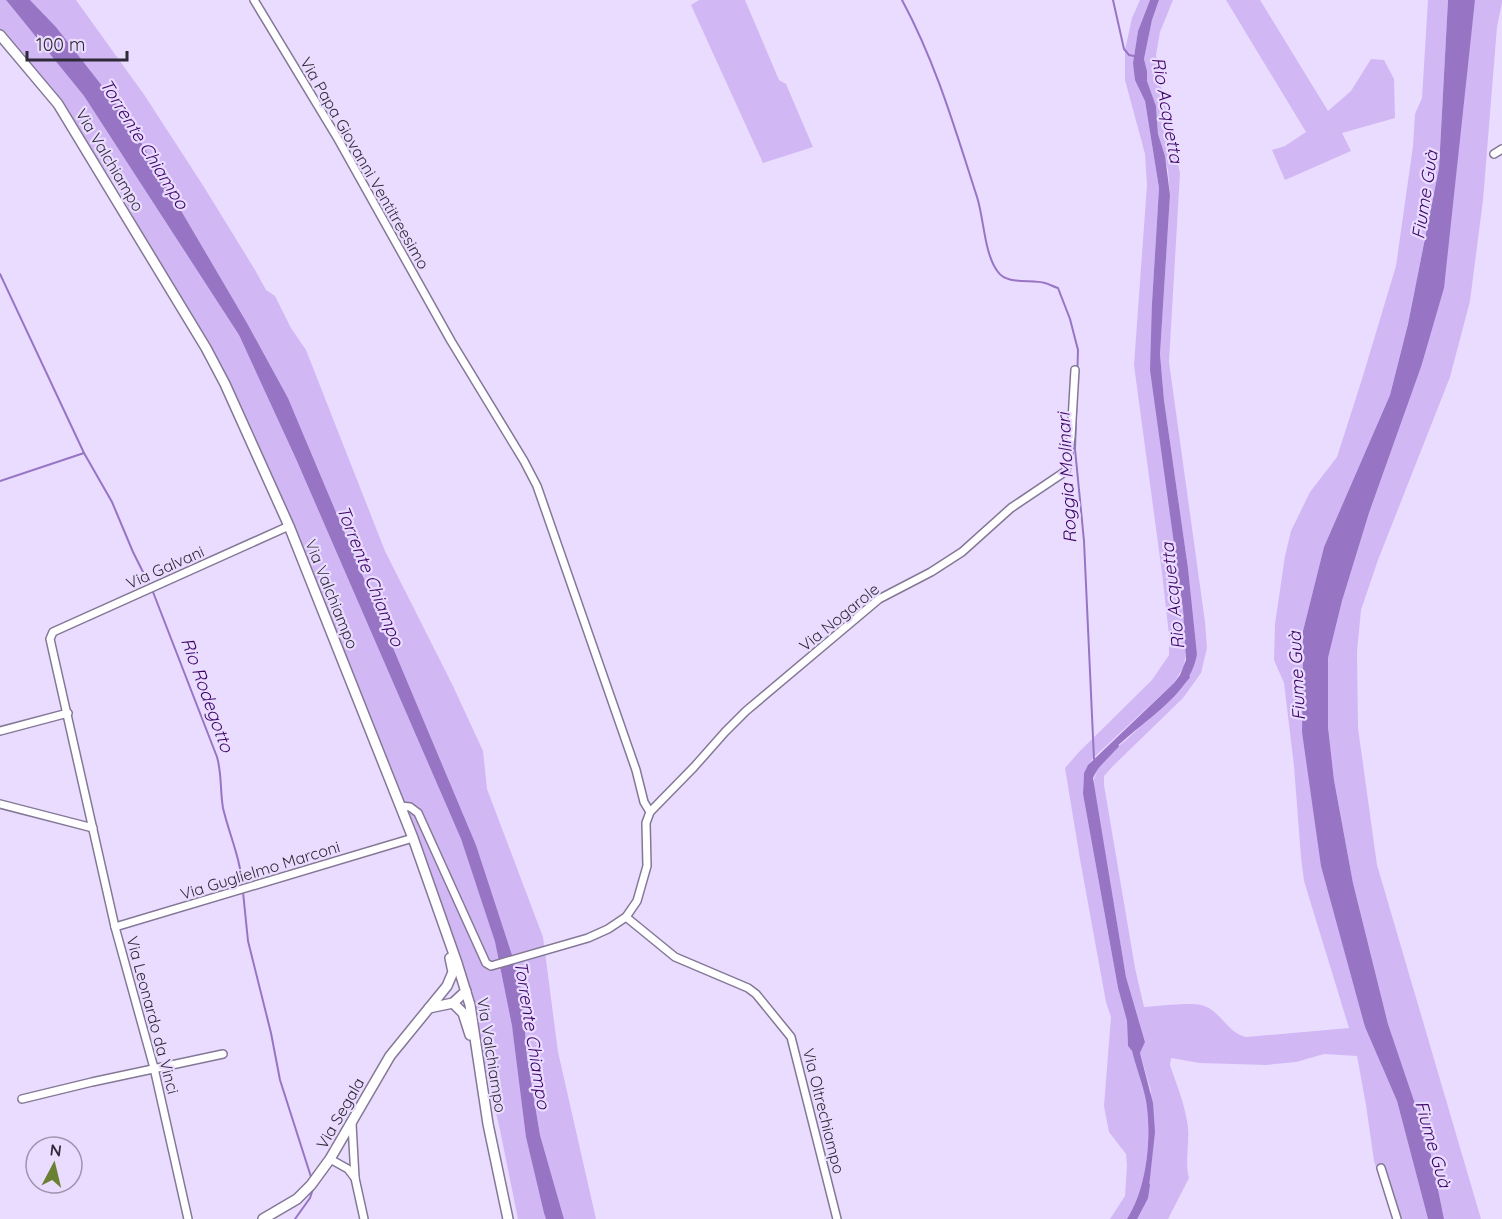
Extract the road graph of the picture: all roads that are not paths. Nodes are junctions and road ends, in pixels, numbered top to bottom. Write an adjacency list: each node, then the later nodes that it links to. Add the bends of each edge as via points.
1 (254, 0): 12 (street, Via Papa Giovanni Ventitreesimo, via 537,486)
2 (0, 35): 6 (main road, Via Valchiampo, via 58,104 201,339)
3 (1502, 149): 4 (street)
4 (1494, 154)
5 (1074, 370): 12 (street, Via Nogarole, via 1066,471 1011,508 962,552 862,612 746,711)
6 (289, 526): 7 (street, Via Galvani); 11 (main road, Via Valchiampo)
7 (53, 632): 8 (street, Via Leonardo da Vinci, via 50,639)
8 (68, 713): 9 (street); 13 (street, Via Leonardo da Vinci)
9 (0, 731)
10 (0, 804): 13 (street)
11 (400, 806): 14 (main road, Via Valchiampo); 15 (street, via 418,813 486,963 491,966 588,938)
12 (650, 812): 15 (street, via 643,885)
13 (93, 828): 17 (street, Via Leonardo da Vinci)
14 (413, 838): 16 (main road, Via Valchiampo); 17 (street, Via Guglielmo Marconi)
15 (626, 917): 36 (street, Via Oltrechiampo, via 675,957 748,988 792,1037)
16 (444, 926): 18 (main road, via 453,972); 19 (main road, Via Valchiampo)
17 (115, 927): 24 (street, Via Leonardo da Vinci)
18 (443, 991): 19 (main road); 21 (main road, Via Segala)
19 (466, 991): 20 (main road); 23 (main road, Via Valchiampo)
20 (453, 1003): 21 (main road); 23 (main road, via 463,1013)
21 (429, 1008): 26 (main road, Via Segala, via 390,1056)
22 (223, 1054): 24 (street)
23 (478, 1059): 35 (main road, Via Valchiampo)
24 (154, 1068): 25 (street); 30 (street, Via Leonardo da Vinci)
25 (22, 1099)
26 (352, 1123): 27 (main road, Via Segala); 29 (street)
27 (330, 1159): 29 (street); 33 (main road, Via Segala, via 297,1199)
28 (1381, 1168): 37 (street)
29 (355, 1178): 34 (street)
30 (187, 1210): 31 (street, Via Leonardo da Vinci); 32 (street, Via Leonardo da Vinci)
31 (188, 1219)
32 (194, 1219)
33 (264, 1219)
34 (364, 1219)
35 (508, 1219)
36 (837, 1219)
37 (1396, 1219)

